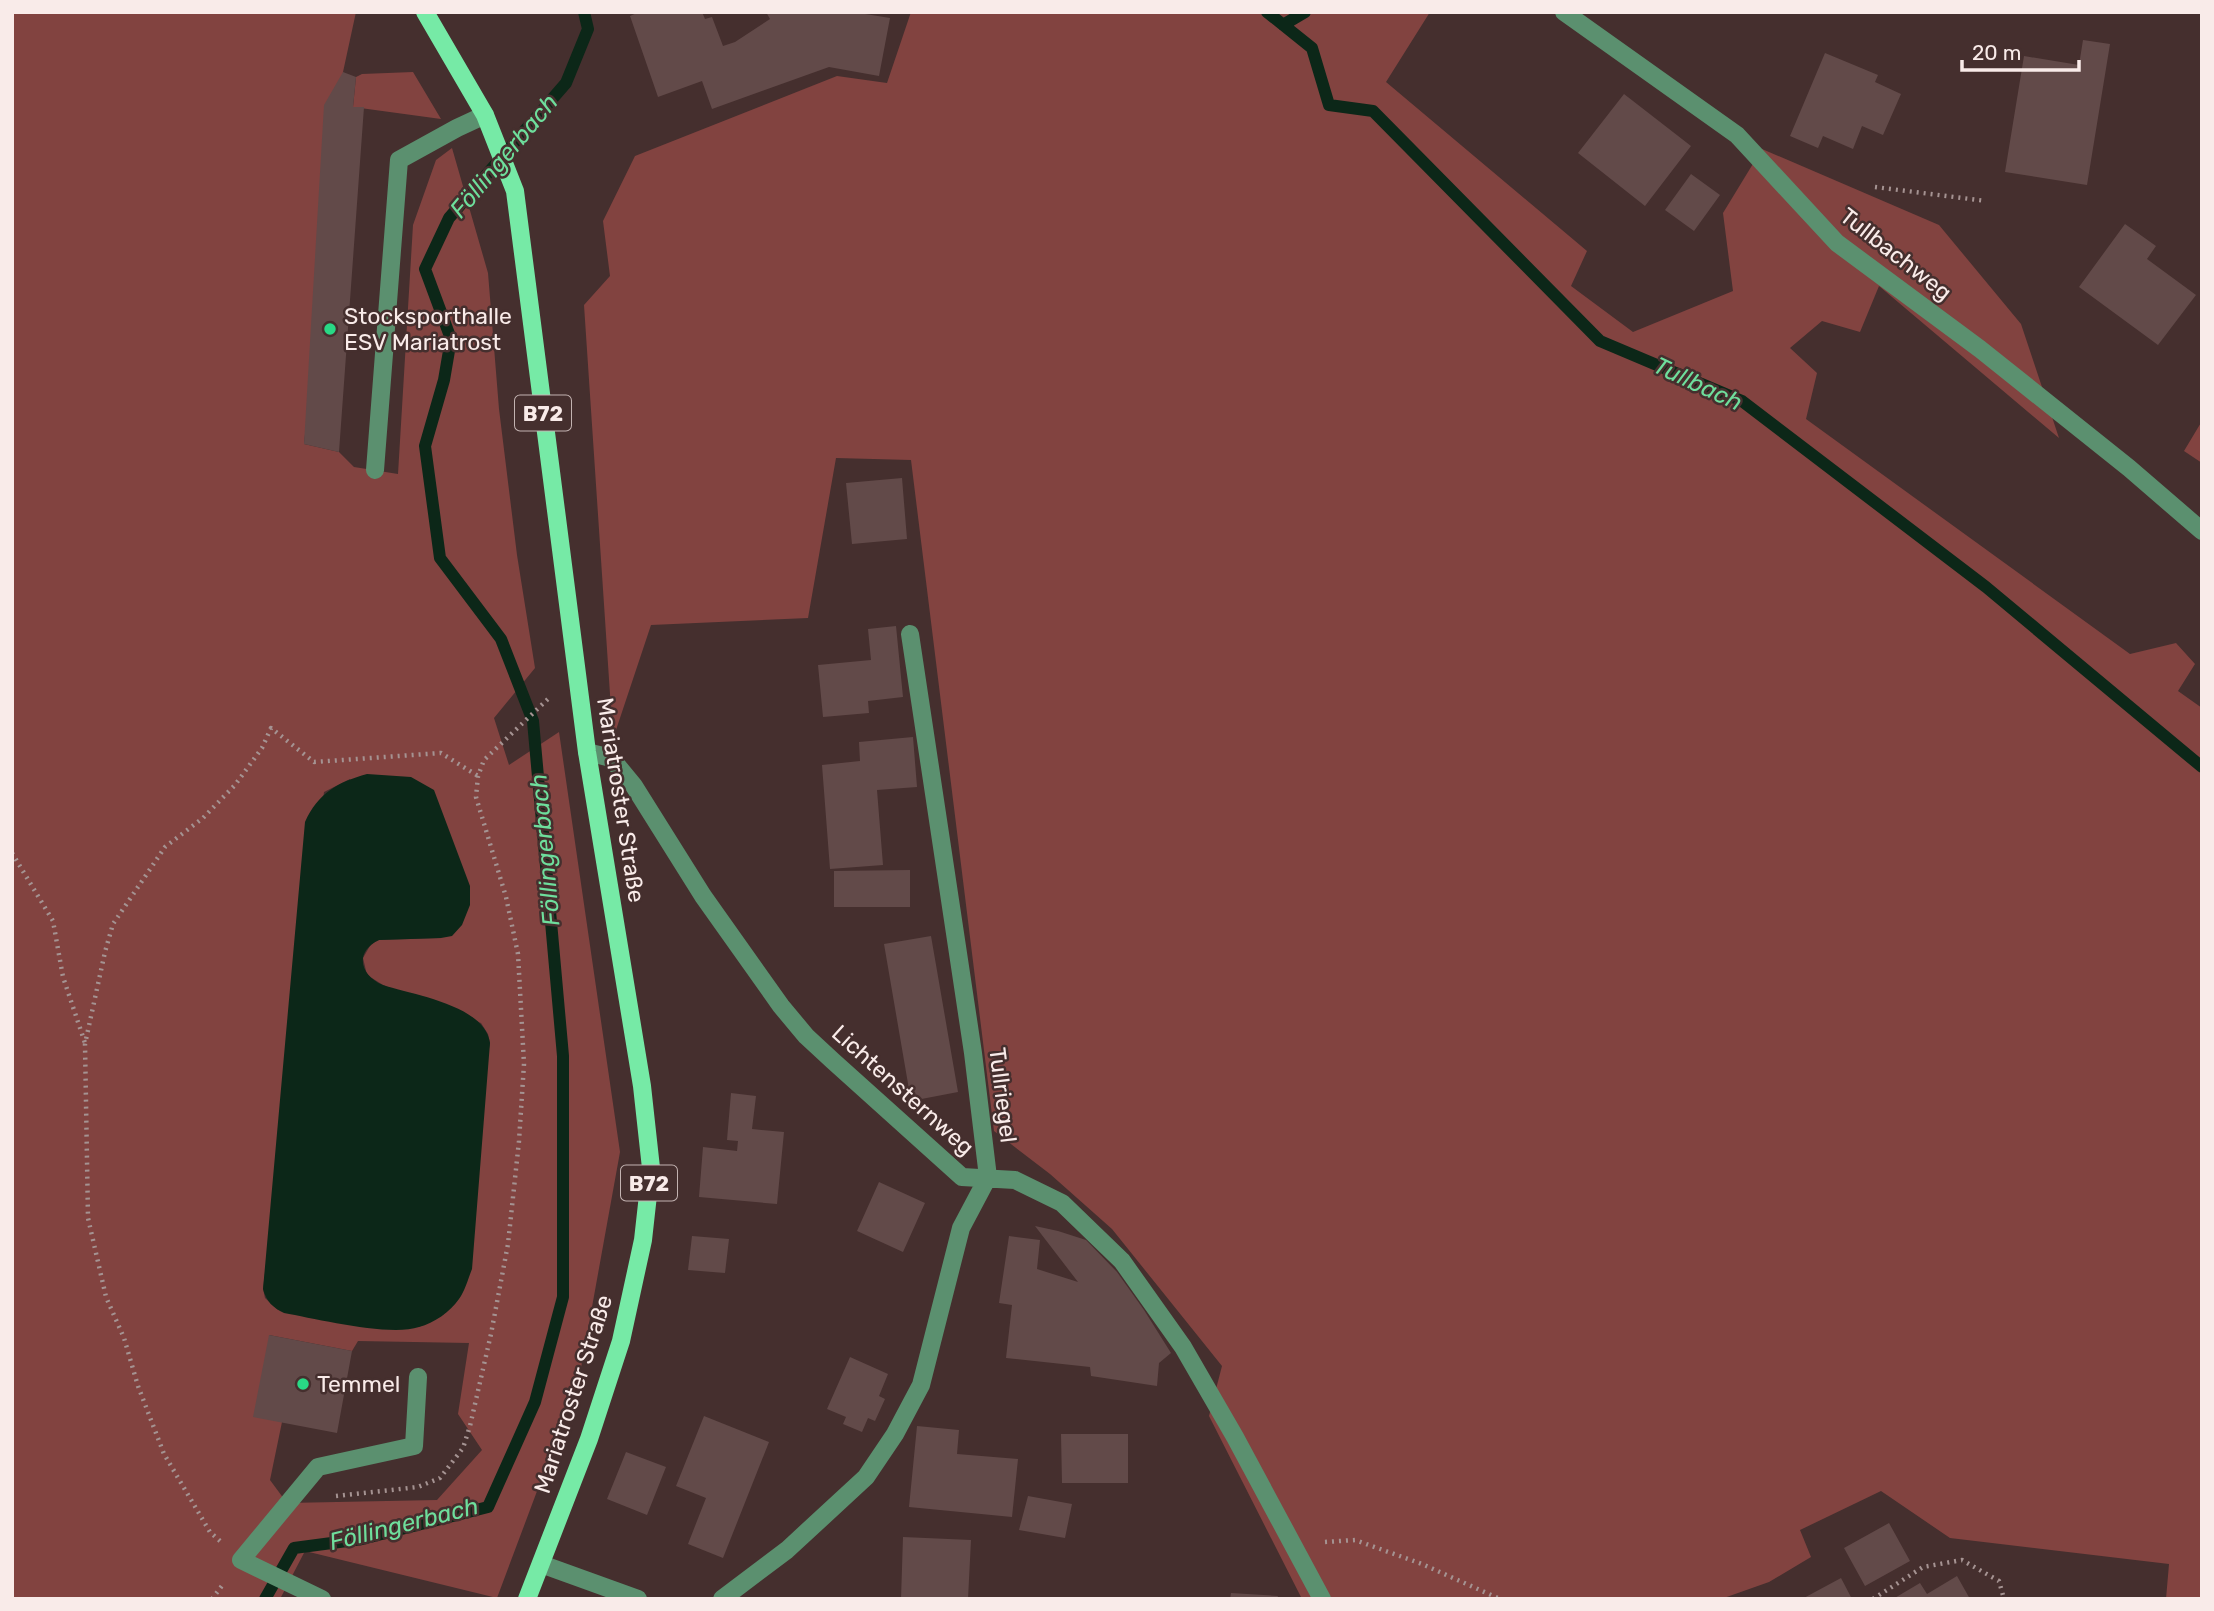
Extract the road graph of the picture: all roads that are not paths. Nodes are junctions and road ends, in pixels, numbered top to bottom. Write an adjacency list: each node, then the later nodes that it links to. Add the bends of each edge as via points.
1 (425, 12): 3 (main road, Mariatroster Straße / B72)
2 (1564, 12): 5 (street, Tullbachweg, via 1737,135 1837,243 1980,349)
3 (485, 116): 4 (street, via 399,160); 7 (main road, Mariatroster Straße / B72, via 515,191)
4 (374, 470)
5 (2202, 531)
6 (910, 634): 8 (street, Tullriegel)
7 (587, 752): 8 (street, Lichtensternweg, via 611,758 634,786 703,896 806,1036 962,1177); 10 (main road, Mariatroster Straße / B72, via 642,1086 651,1168 643,1240 621,1341)
8 (988, 1177): 14 (street, Tullriegel, via 961,1228 921,1385 895,1434 866,1477 787,1550); 15 (street, Lichtensternweg, via 1014,1180 1062,1203 1122,1261 1183,1347)
9 (418, 1377): 11 (street, via 414,1446 318,1467 249,1565)
10 (541, 1564): 12 (main road, Mariatroster Straße / B72); 13 (street)
11 (322, 1599)
12 (527, 1599)
13 (638, 1599)
14 (722, 1599)
15 (1322, 1599)

